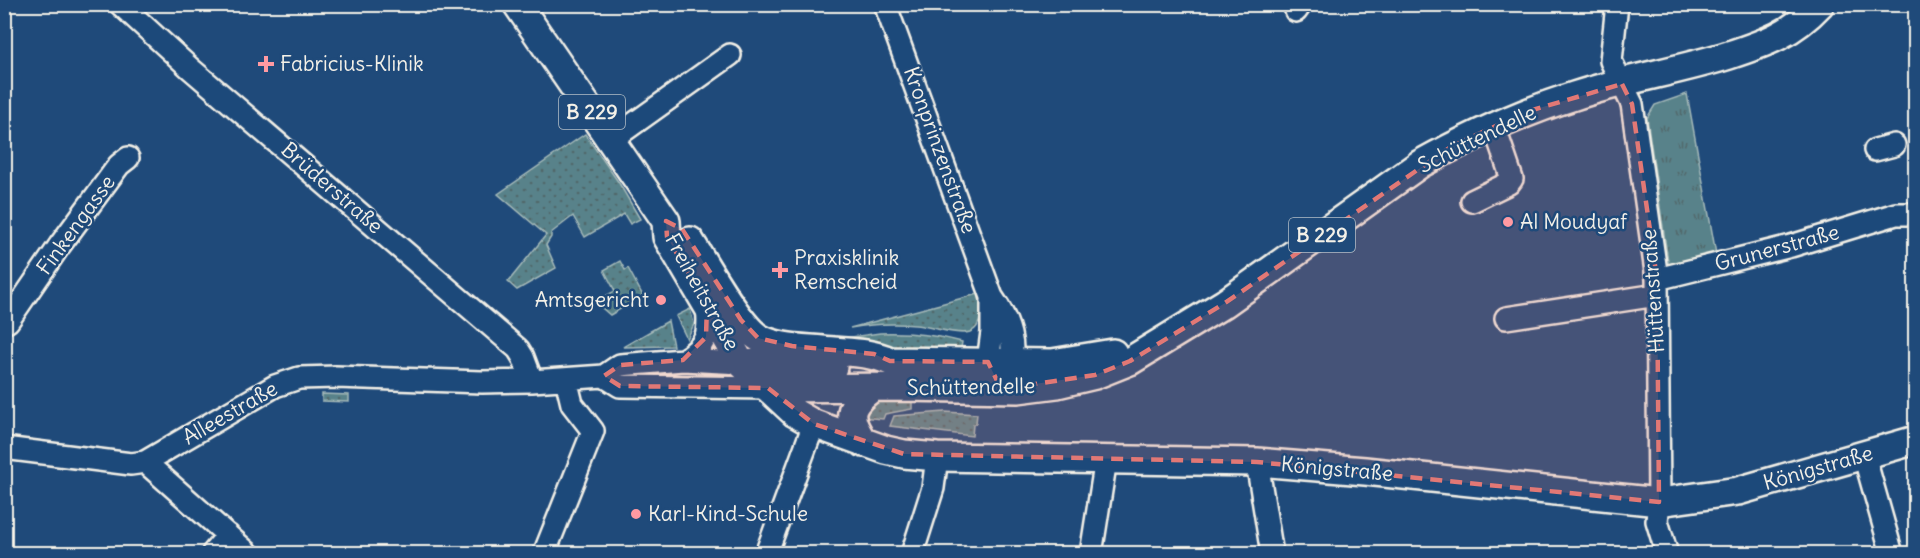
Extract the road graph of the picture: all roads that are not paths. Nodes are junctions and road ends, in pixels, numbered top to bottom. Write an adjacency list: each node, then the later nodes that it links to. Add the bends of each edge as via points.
1 (517, 4): 9 (main road, Freiheitstraße / B 229)
2 (885, 4): 21 (street, Kronprinzenstraße, via 992,297 1002,311 1012,339)
3 (1617, 4): 7 (street, Hüttenstraße, via 1611,61)
4 (1820, 4): 7 (main road, Schüttendelle / B 229, via 1793,28 1763,44)
5 (132, 8): 25 (street, Brüderstraße, via 191,69 518,349)
6 (730, 56): 9 (street)
7 (1622, 84): 8 (main road, Schüttendelle / B 229, via 1577,95); 14 (street, Hüttenstraße, via 1632,104)
8 (1494, 126): 11 (street, via 1512,179); 18 (main road, Schüttendelle / B 229, via 1420,164 1225,303)
9 (611, 140): 13 (main road, Freiheitstraße / B 229)
10 (128, 158): 17 (street, Finkengasse)
11 (1472, 201)
12 (1906, 214): 14 (street, Grunerstraße)
13 (666, 221): 15 (main road, Freiheitstraße / B 229, via 667,237); 19 (main road, Freiheitstraße / B 229, via 682,229)
14 (1657, 287): 16 (street, Grunerstraße); 37 (street, Hüttenstraße)
15 (707, 304): 20 (street, via 710,325 706,337 696,352); 22 (main road, Freiheitstraße / B 229)
16 (1506, 318)
17 (4, 323)
18 (1164, 340): 21 (main road, Schüttendelle / B 229, via 1091,358 1052,363); 27 (main road, Schüttendelle / B 229, via 1095,375 1031,388)
19 (771, 359): 21 (main road, Schüttendelle / B 229, via 874,354 890,361); 22 (main road, B 229); 23 (street, Alleestraße, via 620,386); 26 (main road, Schüttendelle / B 229); 28 (main road, Königstraße, via 795,413)
20 (683, 360): 22 (street, Alleestraße); 23 (street, Alleestraße, via 620,365)
21 (1000, 362): 27 (street, Kronprinzenstraße)
22 (741, 363)
23 (604, 376): 24 (street, Alleestraße)
24 (566, 379): 25 (street, Alleestraße); 41 (street, via 572,404 593,431)
25 (532, 381): 35 (street, Alleestraße, via 299,378 275,386)
26 (872, 388): 27 (main road, Schüttendelle / B 229); 30 (main road, via 854,406 852,418)
27 (1001, 389)
28 (814, 424): 30 (main road, Königstraße); 42 (street)
29 (1916, 440): 32 (main road, Königstraße)
30 (864, 443): 33 (main road, Königstraße, via 904,454)
31 (4, 448): 35 (street, via 131,464)
32 (1864, 455): 37 (main road, Königstraße, via 1738,491); 47 (street)
33 (937, 457): 34 (main road, Königstraße); 43 (street, via 933,488)
34 (1106, 459): 36 (main road, Königstraße); 44 (street)
35 (145, 462): 38 (street)
36 (1257, 462): 37 (main road, Königstraße); 45 (street)
37 (1659, 502): 46 (street, Hüttenstraße, via 1657,521)
38 (228, 535): 39 (street); 40 (street)
39 (213, 554)
40 (249, 554)
41 (544, 554)
42 (766, 554)
43 (912, 554)
44 (1091, 554)
45 (1272, 554)
46 (1667, 554)
47 (1892, 554)

